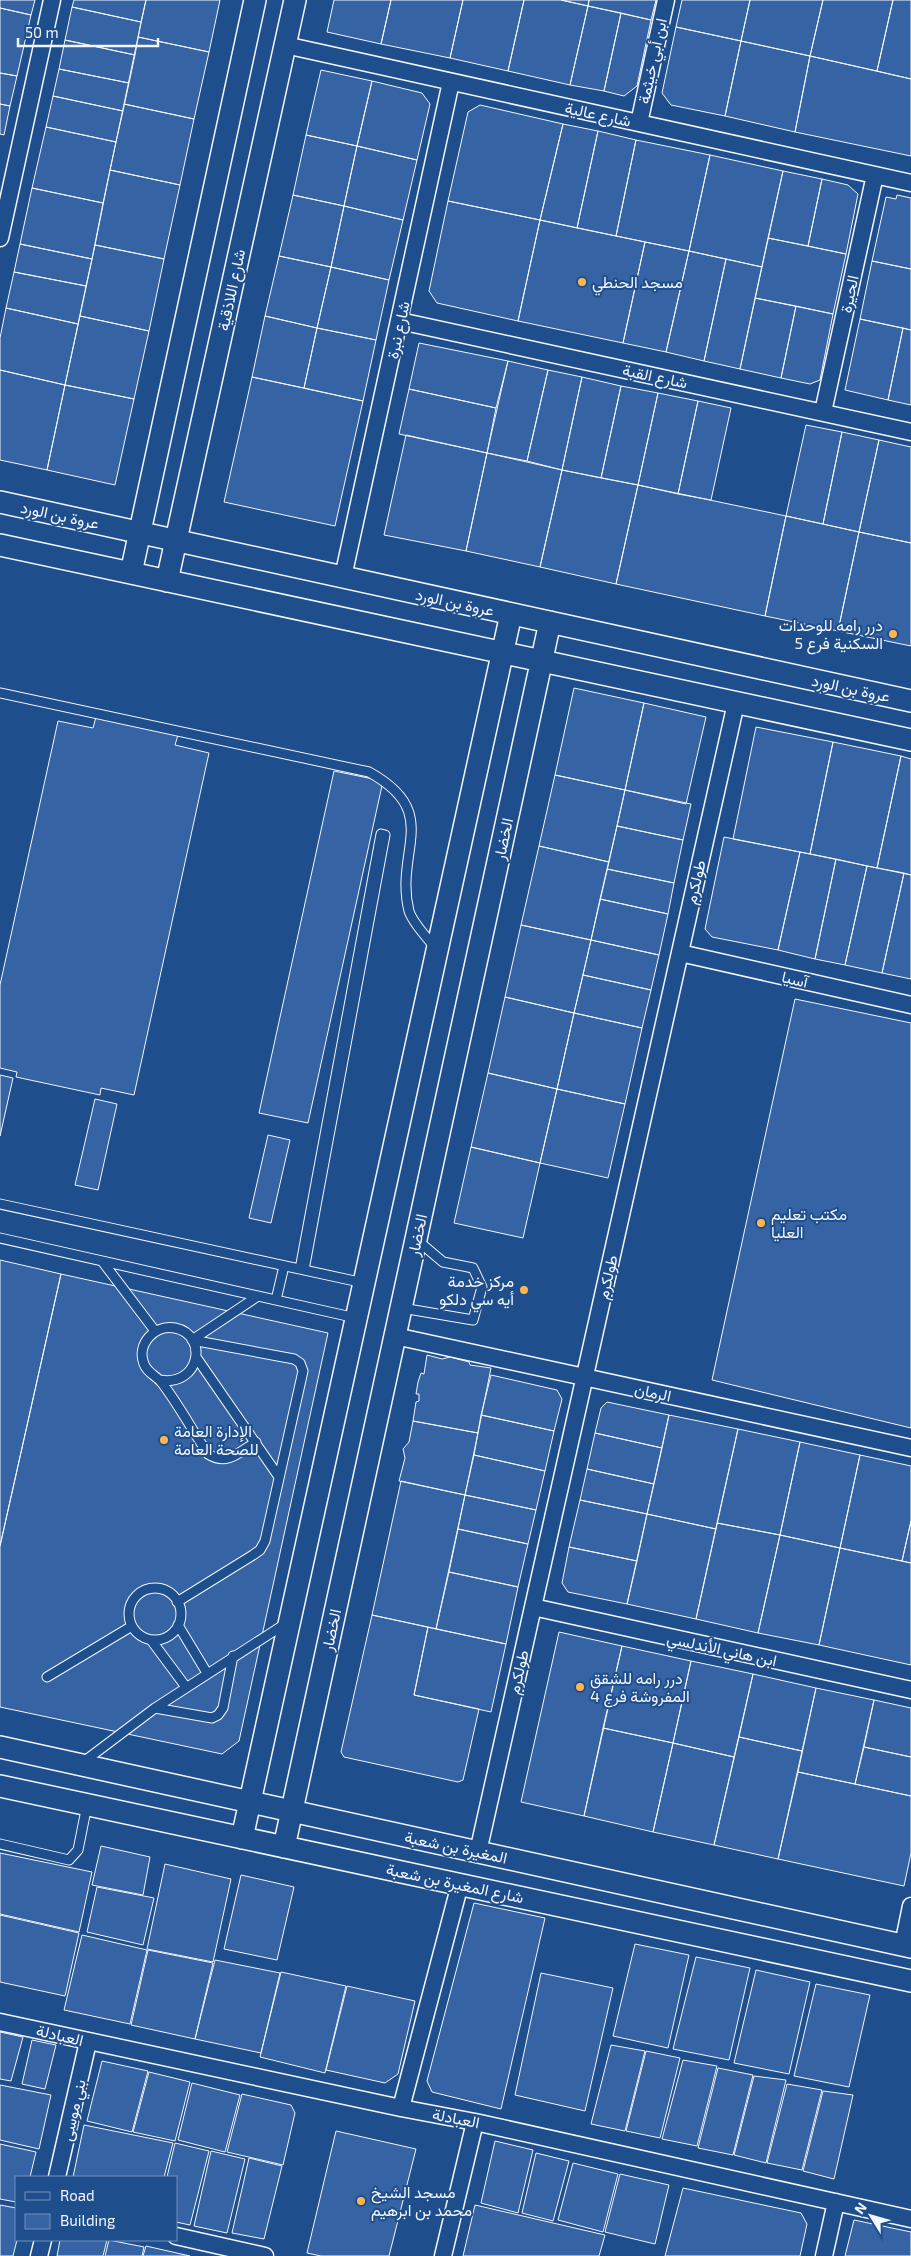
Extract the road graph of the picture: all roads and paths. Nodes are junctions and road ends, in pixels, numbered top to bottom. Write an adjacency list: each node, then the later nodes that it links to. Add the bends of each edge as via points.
1 (52, 0): 10 (street)
2 (255, 0): 15 (street)
3 (295, 0): 5 (street, شارع اللاذقية)
4 (666, 0): 7 (street, ابن أبي خيثمة)
5 (285, 45): 6 (street, شارع عالية); 16 (street, شارع اللاذقية)
6 (451, 82): 7 (street, شارع عالية); 11 (street, شارع نبرة)
7 (639, 123): 8 (street, شارع عالية)
8 (875, 175): 9 (street, شارع عالية); 12 (street, الحيرة)
9 (911, 183)
10 (0, 238)
11 (400, 321): 12 (street, شارع القبة); 19 (street, شارع نبرة)
12 (823, 412): 13 (street, شارع القبة)
13 (911, 432)
14 (0, 502): 15 (street, عروة بن الورد)
15 (139, 533): 16 (street, عروة بن الورد); 18 (street)
16 (176, 540): 19 (street, عروة بن الورد); 20 (street, شارع اللاذقية)
17 (0, 545): 18 (street)
18 (131, 573): 20 (street)
19 (343, 577): 21 (street, عروة بن الورد)
20 (167, 581): 23 (street)
21 (510, 614): 22 (street, عروة بن الورد); 23 (street)
22 (550, 622): 24 (street, الخضار); 26 (street, عروة بن الورد)
23 (502, 652): 24 (street); 29 (street)
24 (542, 661): 27 (street); 34 (street, الخضار)
25 (0, 693): 29 (lane, via 368,772 388,783 403,798 412,816 406,896 410,914)
26 (911, 701)
27 (736, 703): 28 (street); 30 (street, طولكرم)
28 (911, 740)
29 (437, 950): 38 (street)
30 (680, 952): 31 (street, آسيا); 47 (street, طولكرم)
31 (911, 1005)
32 (0, 1204): 36 (lane)
33 (0, 1238): 35 (lane)
34 (416, 1240): 41 (street, الخضار); 41 (lane, via 444,1262 474,1268 482,1286 473,1320)
35 (102, 1261): 39 (lane); 43 (lane)
36 (284, 1266): 37 (lane); 40 (lane)
37 (302, 1270): 37 (lane, via 385,835 381,834); 38 (lane)
38 (364, 1283): 42 (street)
39 (258, 1296): 40 (lane); 45 (lane)
40 (276, 1300): 42 (lane)
41 (401, 1308): 44 (street, الخضار)
42 (356, 1318): 54 (street)
43 (155, 1331): 45 (lane, via 181,1330); 48 (lane, via 144,1344 143,1362)
44 (395, 1336): 47 (street, الرمان); 69 (street, الخضار)
45 (192, 1340): 46 (lane); 51 (lane, via 294,1359 300,1363 303,1371)
46 (196, 1358): 48 (lane, via 184,1377 176,1381); 49 (lane)
47 (584, 1377): 50 (street, الرمان); 53 (street, طولكرم)
48 (160, 1380): 49 (lane, via 208,1454 218,1460 226,1460)
49 (256, 1442): 51 (lane)
50 (911, 1448)
51 (279, 1477): 52 (lane, via 265,1541 260,1550)
52 (177, 1602): 55 (lane, via 180,1609); 56 (lane, via 166,1590 142,1591 129,1610)
53 (533, 1607): 62 (street, ابن هاني الأندلسي); 73 (street, طولكرم)
54 (290, 1620): 58 (lane); 67 (street)
55 (178, 1625): 57 (lane, via 167,1637); 59 (lane)
56 (132, 1626): 57 (lane, via 144,1638); 60 (lane)
57 (151, 1640): 61 (lane)
58 (233, 1656): 59 (lane); 63 (lane, via 223,1708 218,1715 212,1718)
59 (207, 1673): 61 (lane)
60 (47, 1677)
61 (186, 1687): 63 (lane)
62 (911, 1690)
63 (155, 1708): 65 (lane)
64 (0, 1747): 65 (street, المغيرة بن شعبة)
65 (80, 1764): 67 (street, المغيرة بن شعبة)
66 (0, 1786): 68 (street, شارع المغيرة بن شعبة)
67 (250, 1802): 69 (street, المغيرة بن شعبة); 70 (street)
68 (87, 1805): 70 (street, شارع المغيرة بن شعبة); 71 (lane, via 78,1850 69,1860)
69 (292, 1811): 72 (street, الخضار); 73 (street, المغيرة بن شعبة)
70 (242, 1838): 72 (street, شارع المغيرة بن شعبة)
71 (0, 1844)
72 (284, 1847): 74 (street, شارع المغيرة بن شعبة)
73 (478, 1852): 76 (street, المغيرة بن شعبة)
74 (460, 1884): 77 (street, شارع المغيرة بن شعبة); 80 (street)
75 (911, 1906): 76 (street)
76 (907, 1946)
77 (911, 1981)
78 (0, 2022): 79 (street, العبادلة)
79 (88, 2042): 80 (street, العبادلة); 82 (street, بني موسى)
80 (402, 2108): 81 (street, العبادلة)
81 (476, 2122): 83 (street, العبادلة); 90 (street)
82 (57, 2176)
83 (836, 2202): 84 (street, العبادلة); 91 (street)
84 (911, 2219)
85 (178, 2237): 87 (street)
86 (43, 2241): 88 (street)
87 (233, 2252): 89 (street)
88 (39, 2256)
89 (265, 2256)
90 (444, 2256)
91 (824, 2256)

